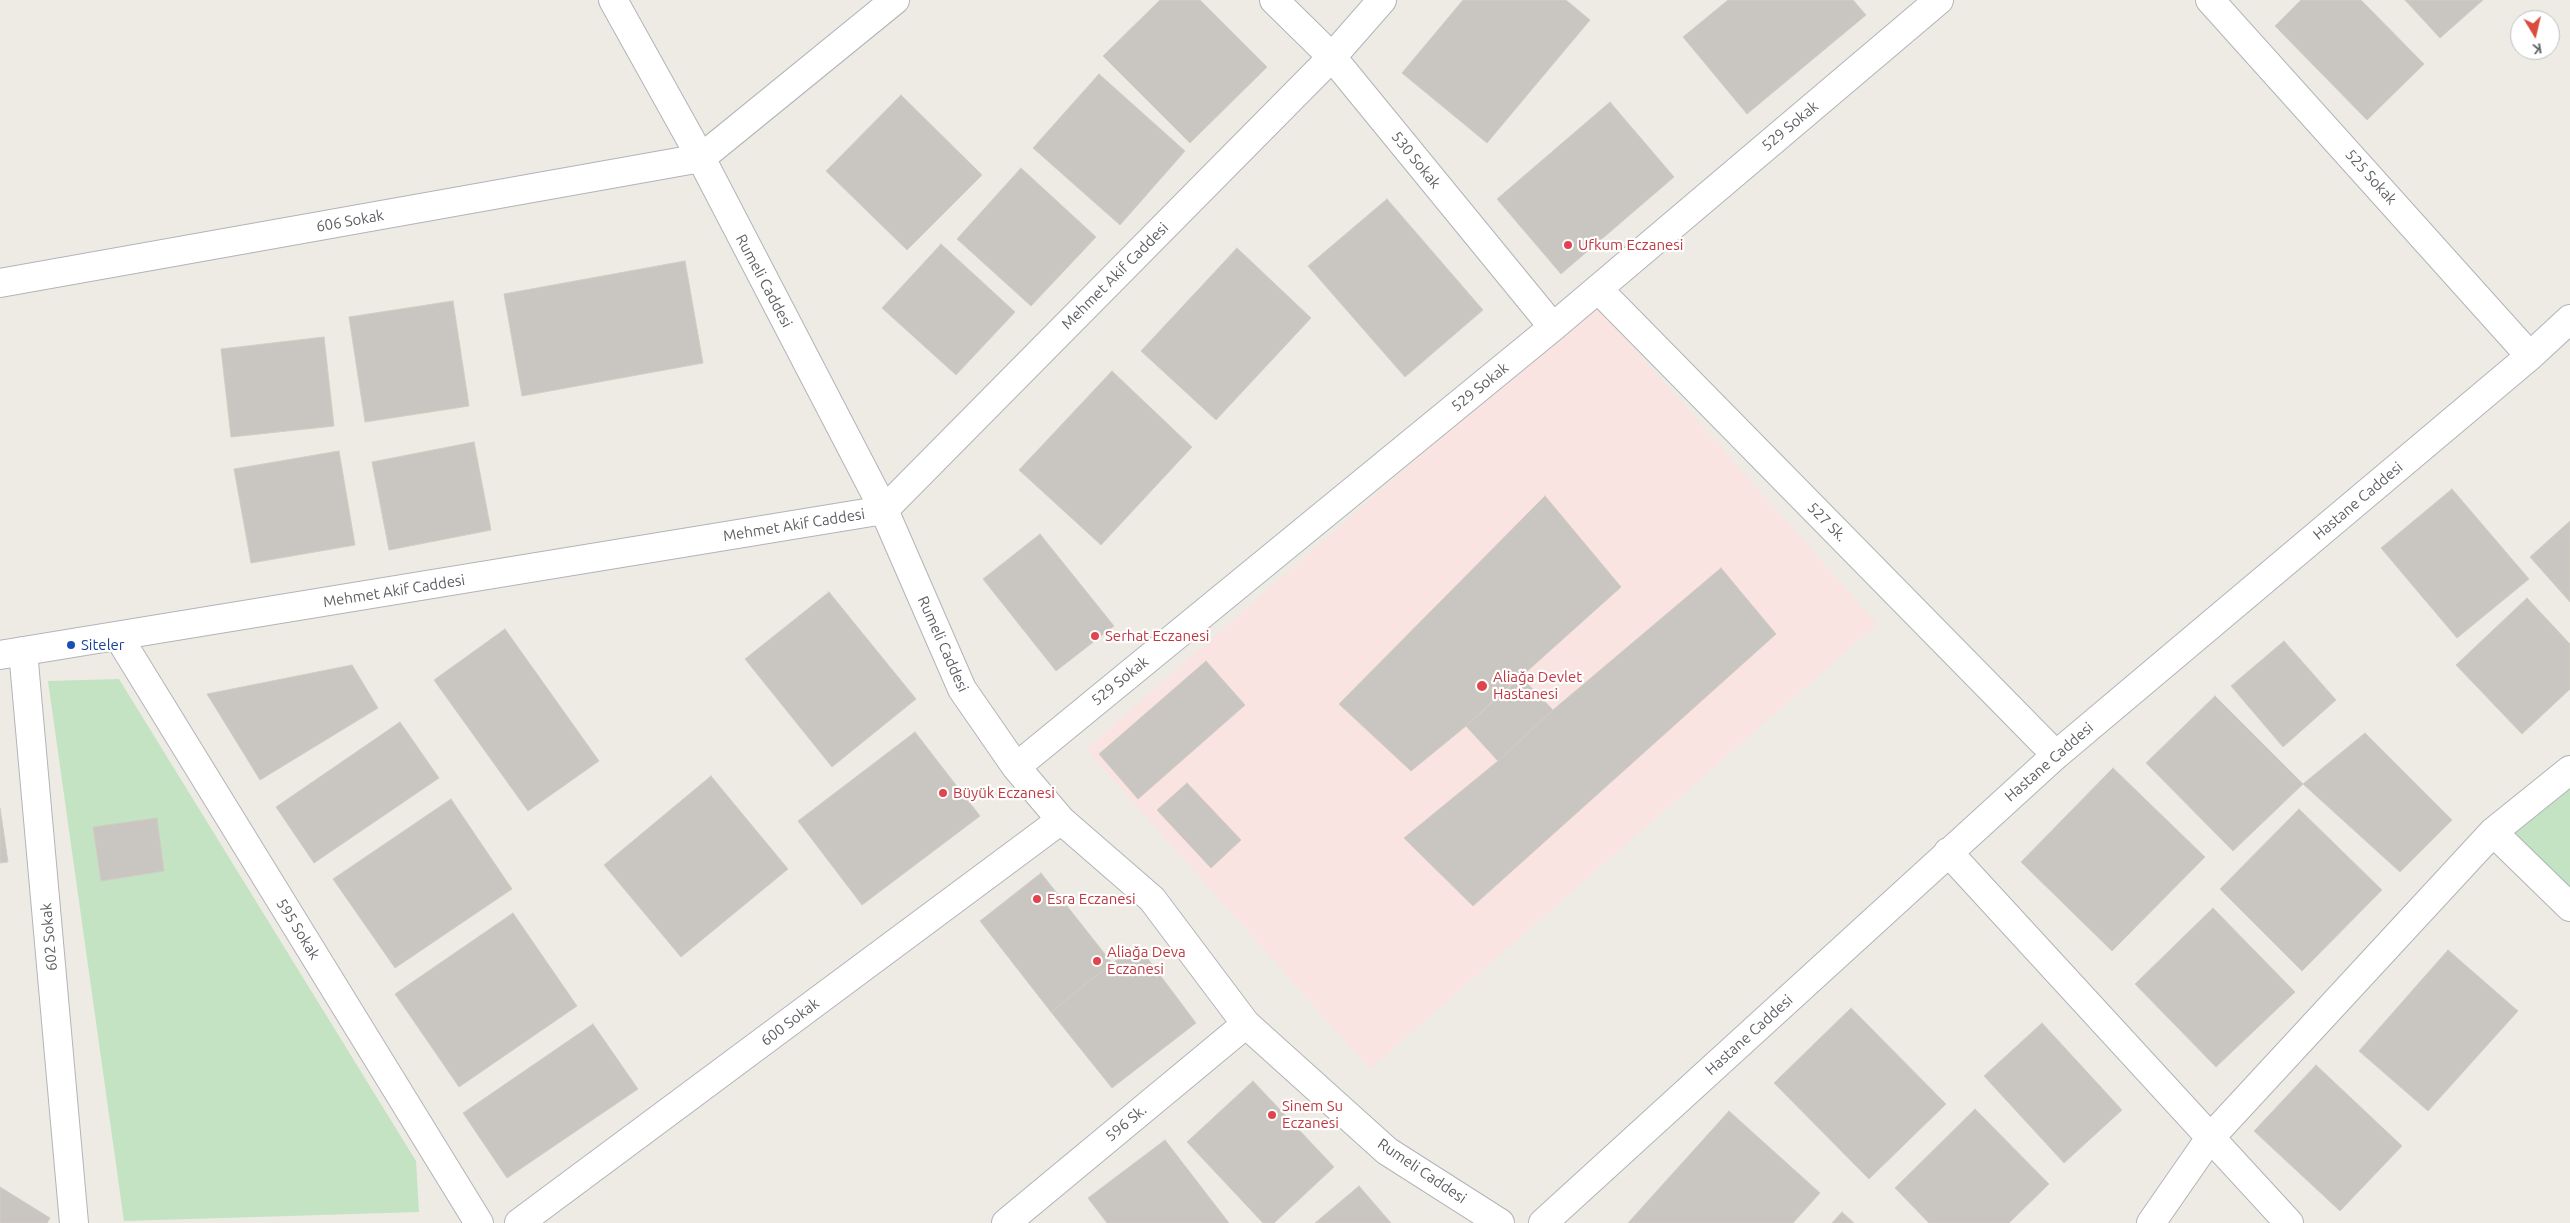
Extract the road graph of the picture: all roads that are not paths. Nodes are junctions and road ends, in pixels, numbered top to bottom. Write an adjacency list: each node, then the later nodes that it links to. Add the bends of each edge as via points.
1 (613, 0): 8 (street, Rumeli Caddesi)
2 (895, 0): 8 (street)
3 (1274, 0): 7 (street, 530 Sokak)
4 (1382, 0): 7 (street, Mehmet Akif Caddesi)
5 (1939, 0): 10 (street, 529 Sokak)
6 (2226, 5): 13 (street, 525 Sokak)
7 (1332, 57): 12 (street, 530 Sokak); 14 (street, Mehmet Akif Caddesi)
8 (701, 158): 9 (street, 606 Sokak); 14 (street, Rumeli Caddesi)
9 (0, 283)
10 (1598, 289): 12 (street, 529 Sokak); 17 (street, 527 Sk.)
11 (2570, 319): 13 (street, Hastane Caddesi)
12 (1553, 327): 18 (street, 529 Sokak)
13 (2530, 356): 17 (street, Hastane Caddesi)
14 (884, 510): 15 (street, Mehmet Akif Caddesi); 18 (street, Rumeli Caddesi, via 962,689)
15 (118, 636): 16 (street, Mehmet Akif Caddesi); 27 (street, 595 Sokak)
16 (12, 653): 26 (street, 602 Sokak)
17 (2056, 755): 22 (street, Hastane Caddesi)
18 (1016, 767): 20 (street, Rumeli Caddesi)
19 (2570, 770): 21 (street)
20 (1062, 820): 24 (street, Rumeli Caddesi, via 1152,899); 28 (street, 600 Sokak)
21 (2493, 832): 23 (street); 25 (street)
22 (1948, 852): 25 (street); 31 (street, Hastane Caddesi)
23 (2570, 907)
24 (1246, 1024): 29 (street, 596 Sk.); 30 (street, Rumeli Caddesi, via 1387,1151)
25 (2210, 1138): 32 (street); 33 (street)
26 (74, 1223)
27 (479, 1223)
28 (519, 1223)
29 (1006, 1223)
30 (1500, 1223)
31 (1543, 1223)
32 (2151, 1223)
33 (2289, 1223)

